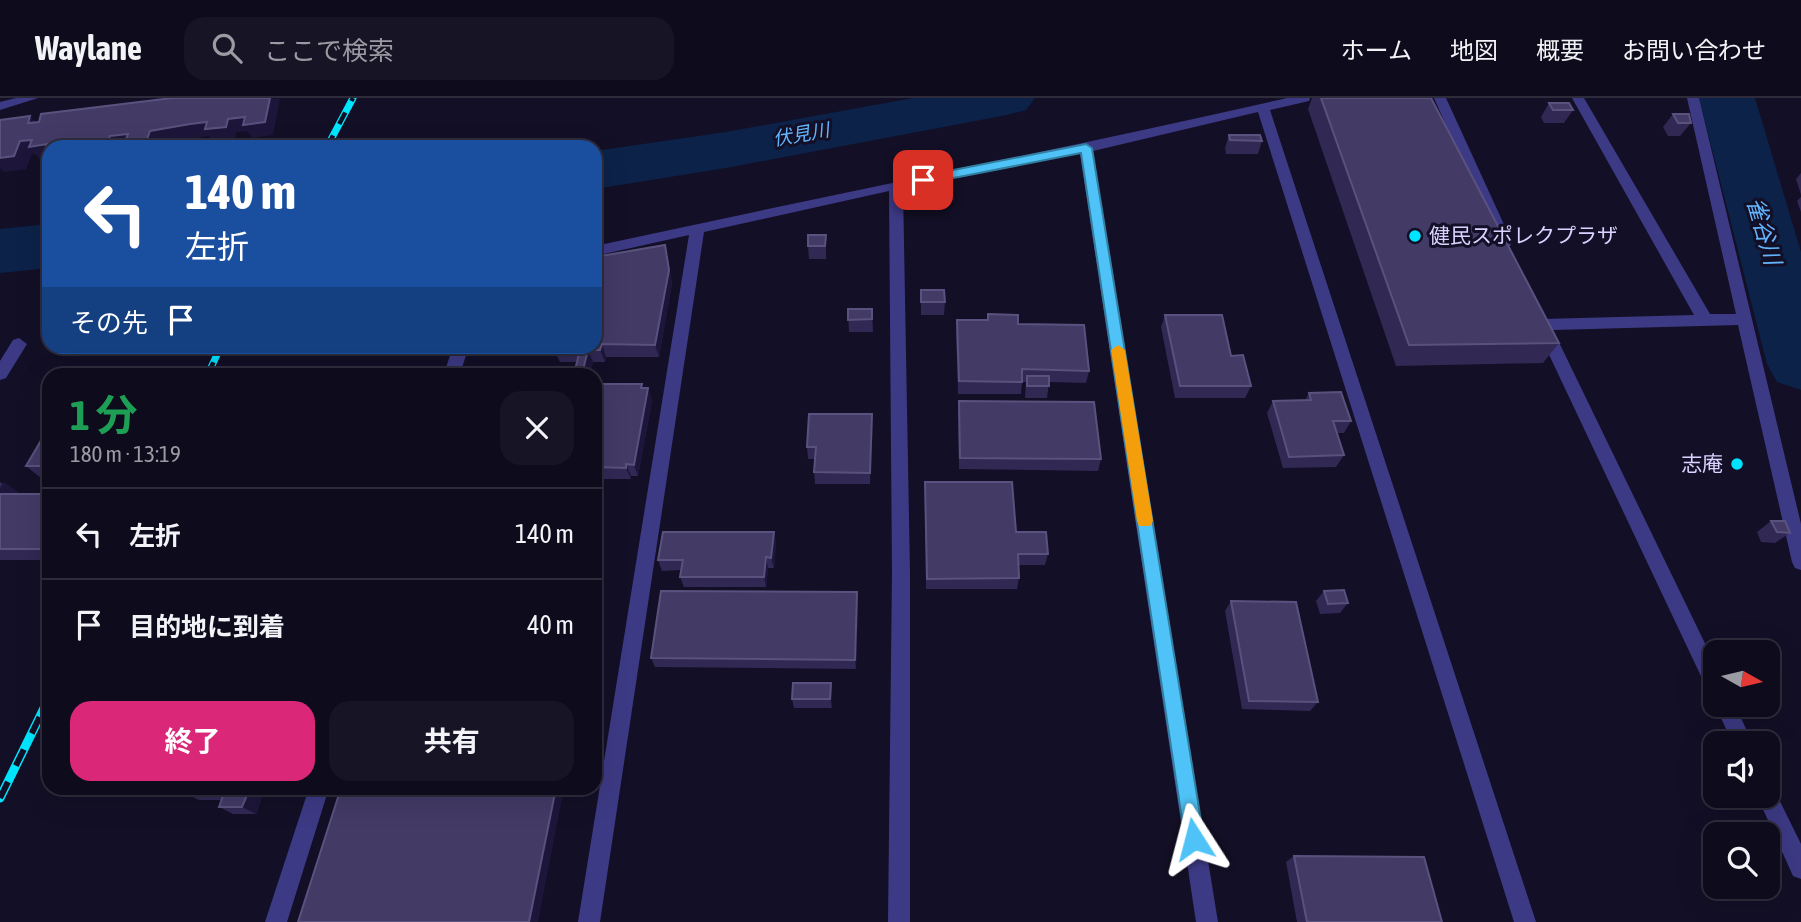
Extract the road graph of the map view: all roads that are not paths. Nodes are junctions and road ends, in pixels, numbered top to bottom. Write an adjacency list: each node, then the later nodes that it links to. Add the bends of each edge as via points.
1 (32, 98): 6 (street)
2 (1304, 98): 7 (street)
3 (1440, 98): 12 (street)
4 (1578, 98): 14 (street)
5 (1693, 98): 13 (street)
6 (0, 106)
7 (1263, 107): 8 (street); 26 (street)
8 (1086, 148): 9 (street); 25 (street)
9 (896, 185): 10 (street); 24 (street)
10 (697, 229): 11 (street); 23 (street)
11 (602, 249)
12 (1508, 250)
13 (1745, 319): 14 (street); 17 (street)
14 (1705, 320): 18 (street, via 1540,319)
15 (0, 347): 16 (street, via 19,344)
16 (0, 374)
17 (1801, 562)
18 (1703, 660)
19 (317, 795): 22 (street)
20 (1774, 808): 21 (street)
21 (1801, 867)
22 (276, 922)
23 (589, 922)
24 (899, 922)
25 (1207, 922)
26 (1525, 922)

